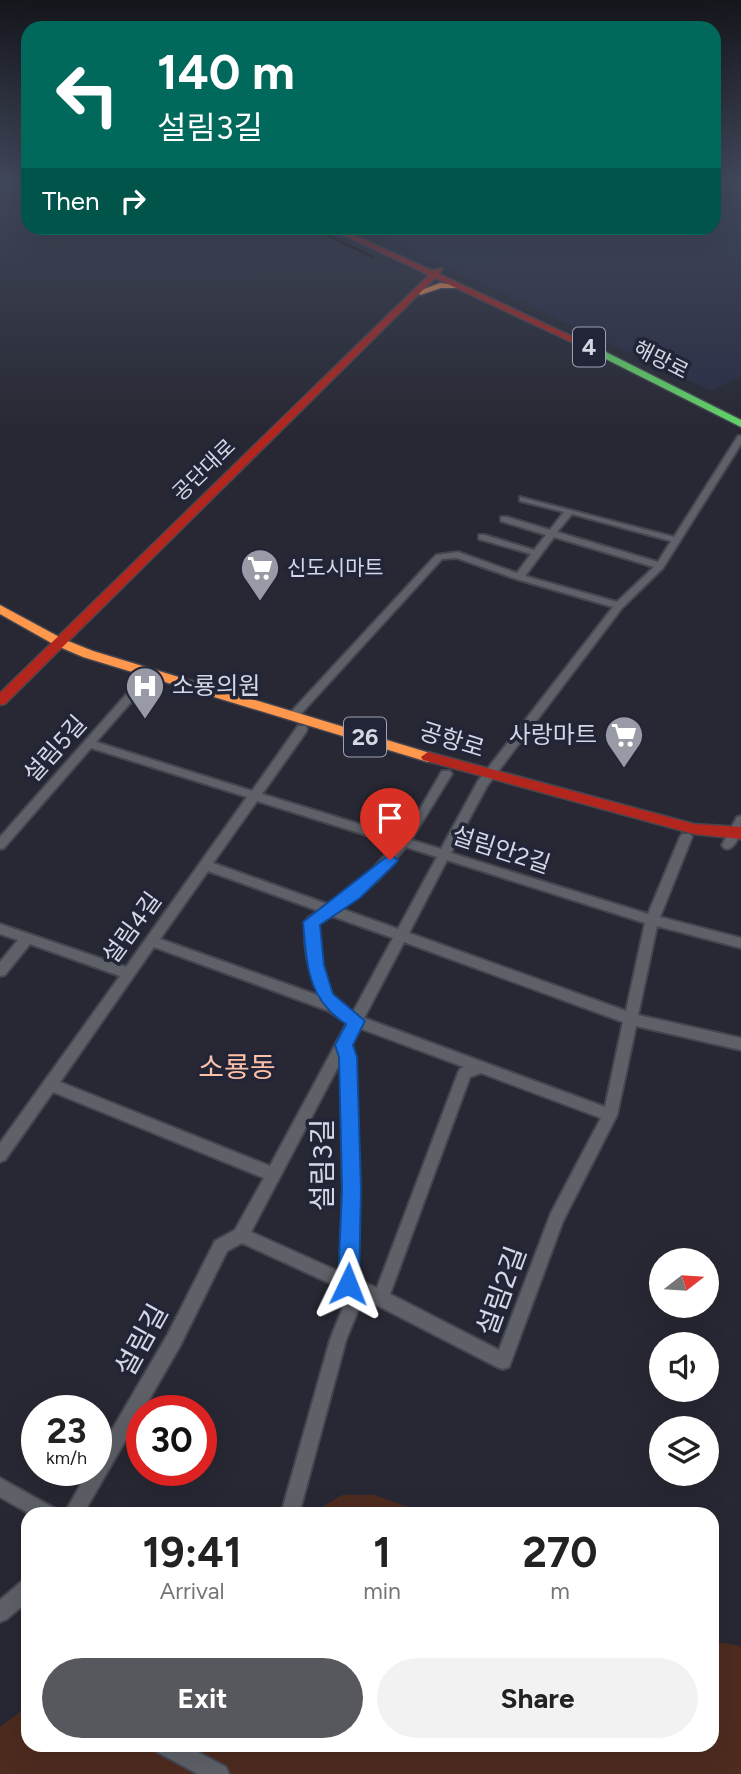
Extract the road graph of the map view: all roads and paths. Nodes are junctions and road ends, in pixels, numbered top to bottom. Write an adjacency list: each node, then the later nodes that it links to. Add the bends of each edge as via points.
1 (410, 266): 6 (main road, via 418,274)
2 (419, 266): 4 (main road, 해망로 / 4)
3 (423, 266): 4 (main road, 해망로 / 4)
4 (434, 271): 5 (main road, 해망로 / 4); 6 (main road, 공단대로); 7 (main road, 해망로 / 4)
5 (460, 286): 6 (main road, via 433,286); 8 (main road, 해망로 / 4)
6 (412, 293): 22 (main road, 공단대로)
7 (741, 415)
8 (741, 424)
9 (741, 438): 15 (street)
10 (523, 499): 11 (street)
11 (570, 511): 13 (street); 15 (street)
12 (504, 519): 13 (street)
13 (554, 532): 16 (street); 17 (street)
14 (482, 537): 16 (street)
15 (677, 540): 17 (street)
16 (536, 553): 18 (street)
17 (660, 566): 19 (street)
18 (519, 577): 19 (street, 설림4길); 26 (street, 설림4길, via 458,555 439,557)
19 (619, 606): 29 (street)
20 (0, 609): 22 (main road, 공항로 / 26)
21 (0, 622): 22 (main road, 공항로 / 26)
22 (51, 644): 23 (main road, 공항로 / 26); 24 (main road, 공단대로); 25 (main road, 공단대로); 26 (main road, 공항로 / 26)
23 (143, 682): 26 (main road, 공항로 / 26); 27 (street, 설림5길)
24 (0, 688)
25 (0, 701)
26 (298, 722): 28 (main road, 공항로 / 26); 29 (main road, 공항로 / 26); 30 (street, 설림4길)
27 (90, 744): 30 (street, 설림안2길); 34 (street, 설림5길)
28 (446, 774): 29 (main road, 공항로 / 26); 33 (street)
29 (487, 779): 31 (main road, 공항로 / 26, via 694,829); 32 (main road, 공항로 / 26); 35 (street, 설림길)
30 (255, 794): 33 (street, 설림안2길); 36 (street, 설림4길)
31 (737, 835): 32 (main road, 공항로 / 26)
32 (687, 837): 38 (street, 설림2길)
33 (406, 842): 35 (street, 설림안2길); 37 (street, via 373,879)
34 (0, 845)
35 (443, 854): 38 (street, 설림안2길); 40 (street, 설림길)
36 (206, 866): 37 (street); 42 (street, 설림4길)
37 (334, 909): 40 (street); 46 (street, via 312,922 315,965)
38 (652, 920): 43 (street, 설림안2길); 47 (street, 설림2길)
39 (0, 929): 41 (street)
40 (404, 934): 47 (street); 48 (street, 설림길)
41 (27, 939): 44 (street); 45 (street)
42 (151, 941): 45 (street, 설림4길); 46 (street)
43 (741, 943)
44 (0, 971)
45 (128, 973): 52 (street, 설림4길)
46 (334, 1007): 48 (street)
47 (632, 1019): 49 (street); 53 (street, 설림2길)
48 (356, 1021): 50 (street, 설림길); 51 (street)
49 (741, 1044)
50 (344, 1045): 55 (street, 설림길); 57 (street, 설림3길, via 348,1057)
51 (478, 1068): 53 (street); 58 (street, via 465,1073)
52 (51, 1085): 54 (street, 설림4길); 55 (street)
53 (610, 1115): 58 (street, 설림2길, via 556,1219 503,1361)
54 (0, 1155)
55 (272, 1174): 56 (street, 설림길)
56 (241, 1235): 57 (street); 61 (street, 설림길, via 221,1246 174,1340)
57 (353, 1287): 58 (street, 설림2길); 62 (street, 설림3길)
58 (381, 1298)
59 (0, 1488): 60 (street)
60 (35, 1507)
61 (77, 1507)
62 (292, 1507)
63 (21, 1595): 64 (street)
64 (0, 1612)
65 (177, 1752): 66 (street)
66 (219, 1774)

